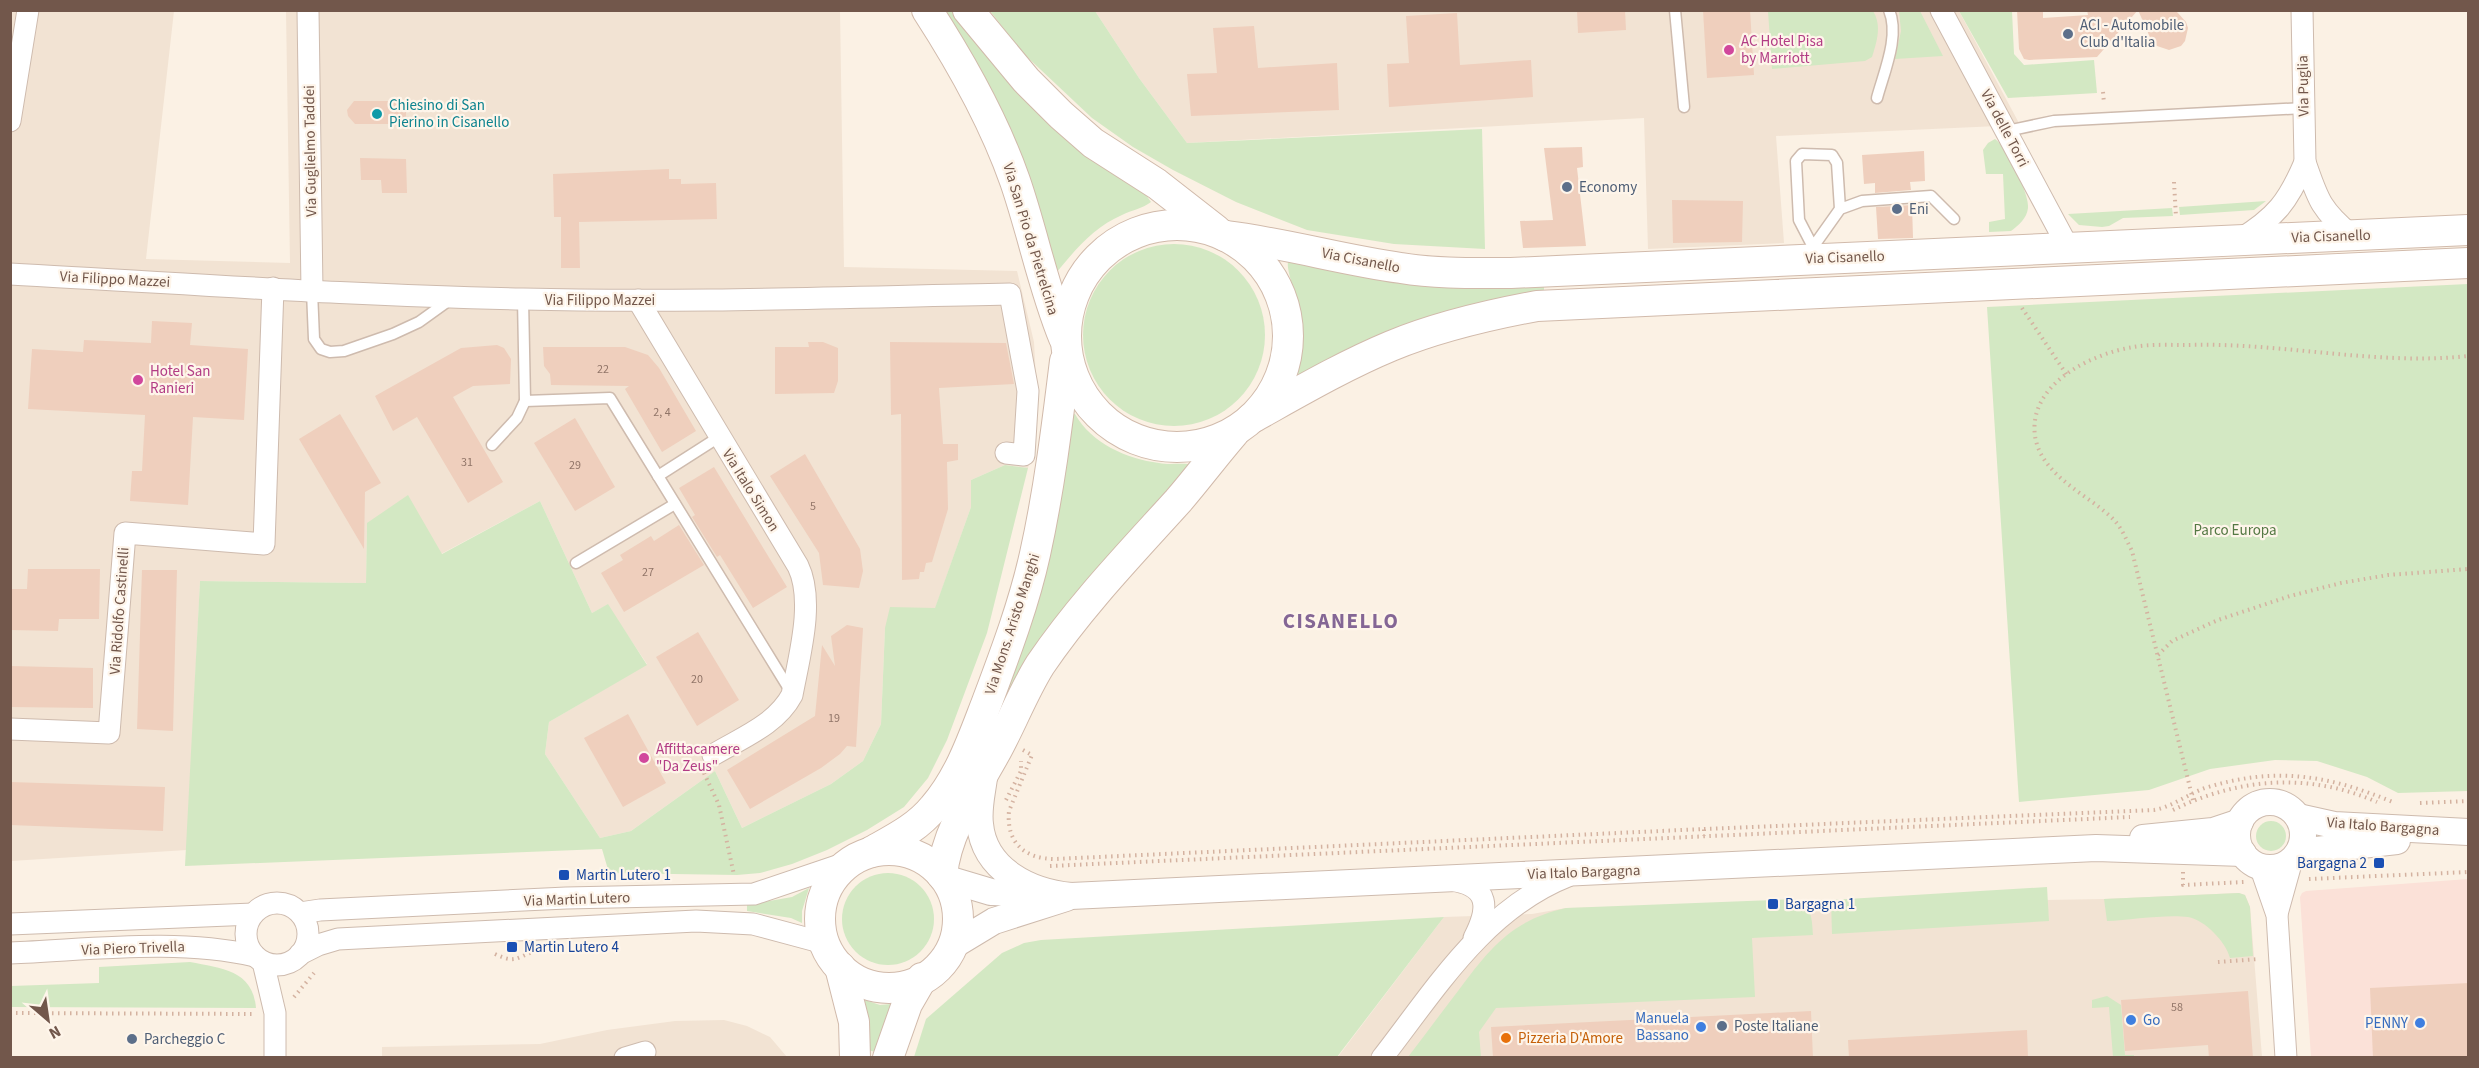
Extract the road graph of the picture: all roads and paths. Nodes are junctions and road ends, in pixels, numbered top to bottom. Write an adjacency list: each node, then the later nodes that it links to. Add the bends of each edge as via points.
1 (28, 10): 12 (street)
2 (308, 10): 27 (street, Via Guglielmo Taddei)
3 (927, 10): 32 (main road, Via San Pio da Pietrelcina, via 972,84 1002,148)
4 (968, 10): 20 (main road, via 1026,80 1069,122)
5 (1676, 10): 10 (lane)
6 (1889, 10): 9 (lane, via 1893,23 1891,41)
7 (1941, 10): 13 (street, Via delle Torri)
8 (2302, 10): 11 (street, Via Puglia)
9 (1877, 98)
10 (1684, 107)
11 (2304, 108): 13 (lane, via 2054,121); 14 (street, Via Puglia)
12 (10, 121)
13 (2007, 131): 23 (street, Via delle Torri)
14 (2305, 162): 21 (street, Via Puglia, via 2322,208); 22 (street, Via Puglia, via 2286,201 2263,224)
15 (2174, 182): 17 (path)
16 (1840, 209): 16 (lane, via 1813,247 1799,220 1796,161 1802,154 1832,155 1837,163); 18 (lane, via 1862,201 1931,196)
17 (2176, 217)
18 (1954, 219)
19 (2469, 230): 21 (main road, Via Cisanello)
20 (1223, 235): 23 (main road, Via Cisanello, via 1403,269 1511,273); 32 (main road, Via Mons. Aristo Manghi, via 1191,226 1161,226 1117,243 1094,262 1076,287 1067,315); 36 (main road, Via Mons. Aristo Manghi, via 1247,249 1269,273 1280,294 1288,326 1278,382 1267,401)
21 (2351, 235): 22 (main road, Via Cisanello)
22 (2238, 240): 23 (main road, Via Cisanello)
23 (2068, 247)
24 (2469, 263): 36 (main road, via 1537,306 1390,346)
25 (10, 274): 26 (street, Via Filippo Mazzei)
26 (273, 288): 27 (street, Via Filippo Mazzei); 46 (street, Via Ridolfo Castinelli, via 264,544 125,533 110,733)
27 (312, 291): 28 (street, Via Filippo Mazzei); 28 (lane, via 314,339 330,352 393,334 419,322)
28 (453, 297): 30 (street, Via Filippo Mazzei)
29 (2016, 298): 34 (path)
30 (523, 299): 31 (street, Via Filippo Mazzei); 35 (lane)
31 (638, 300): 37 (street, Via Italo Simon); 39 (street, Via Filippo Mazzei, via 1010,294 1028,391 1024,455)
32 (1065, 347): 36 (main road, Via San Pio da Pietrelcina, via 1071,373 1082,395 1098,415 1130,437 1180,448 1204,444); 64 (main road, Via Mons. Aristo Manghi, via 1052,462 1034,556 973,737 933,810 905,833)
33 (2469, 356): 34 (path, via 2394,357 2220,344 2135,347 2089,360)
34 (2067, 375): 44 (path, via 2044,396 2037,413 2035,434 2039,450 2054,472 2112,518 2124,533 2132,551)
35 (525, 401): 38 (lane); 40 (lane, via 610,398)
36 (1246, 423): 50 (main road, Via Mons. Aristo Manghi, via 1118,567 1051,651 1019,702)
37 (719, 437): 40 (lane); 45 (street, Via Italo Simon, via 802,574 806,601)
38 (492, 445)
39 (1005, 453)
40 (658, 476): 41 (lane)
41 (675, 504): 42 (lane); 45 (lane)
42 (576, 563)
43 (2469, 569): 44 (path, via 2388,575 2290,596 2210,624 2172,641)
44 (2157, 655): 51 (path)
45 (792, 695): 48 (street, via 768,723)
46 (10, 729)
47 (1020, 748): 60 (path, via 1032,755 1008,821 1015,841 1035,858)
48 (713, 755): 71 (path, via 699,762 719,805)
49 (1016, 756): 57 (path, via 1021,771)
50 (985, 771): 70 (main road, Via Mons. Aristo Manghi, via 955,828); 76 (street, Via Italo Bargagna, via 979,822 985,845 1000,866 1015,878)
51 (2192, 793): 52 (path); 54 (path, via 2236,780 2296,775 2339,782); 60 (path, via 2154,810)
52 (2193, 800): 56 (path, via 2235,787 2291,782 2343,790); 62 (path, via 2157,815)
53 (2469, 801): 55 (path)
54 (2402, 804)
55 (2413, 804)
56 (2384, 805)
57 (1003, 807)
58 (2298, 817): 59 (street, via 2286,805 2266,802 2253,806); 61 (street, Via Italo Bargagna, via 2340,825); 65 (street, via 2304,833)
59 (2240, 822): 63 (street, Via Italo Bargagna, via 2213,831 2154,836); 67 (street, via 2237,838)
60 (1704, 829): 62 (path)
61 (2469, 833): 65 (street, Via Italo Bargagna)
62 (1704, 836): 66 (path)
63 (2097, 848): 67 (street, Via Italo Bargagna); 68 (street, Via Italo Bargagna)
64 (860, 857): 70 (main road, via 891,850 910,853 928,862); 77 (street, Via Martin Lutero, via 754,894 566,898); 81 (main road, via 835,876 824,894 820,913)
65 (2298, 864): 67 (street); 69 (path); 79 (street)
66 (1041, 865)
67 (2252, 868): 75 (path, via 2247,882); 79 (street)
68 (1579, 872): 74 (street, Via Italo Bargagna); 82 (street, via 1528,896)
69 (2469, 872)
70 (943, 877): 76 (street, Via Italo Bargagna, via 991,892); 83 (main road, via 957,907)
71 (735, 878): 72 (path); 73 (path)
72 (742, 878)
73 (726, 879)
74 (1433, 879): 76 (street, Via Italo Bargagna); 82 (street, via 1464,882 1482,898 1484,918)
75 (2183, 885)
76 (1060, 895): 83 (street, Via Italo Bargagna, via 994,921)
77 (300, 913): 78 (street, via 277,903); 87 (street, via 308,939)
78 (253, 914): 80 (street, Via Piero Trivella); 89 (street, via 246,931 249,949)
79 (2277, 915): 102 (street)
80 (10, 924)
81 (824, 943): 87 (street, Via Martin Lutero, via 753,924 696,921 339,939); 91 (main road)
82 (1471, 944): 101 (street)
83 (951, 947): 93 (main road, via 939,965)
84 (541, 952): 86 (path, via 507,960)
85 (10, 953): 89 (street, Via Piero Trivella, via 189,946 227,950)
86 (484, 954)
87 (297, 957): 89 (street, via 279,965); 94 (street, via 282,982)
88 (2264, 958): 90 (path)
89 (259, 959): 94 (street)
90 (2218, 962)
91 (840, 968): 93 (main road, via 879,987 897,987); 99 (main road, via 852,1012)
92 (319, 969): 94 (path)
93 (922, 978): 100 (main road, via 907,1004)
94 (275, 1011): 95 (path); 97 (street)
95 (10, 1013)
96 (645, 1052): 98 (street)
97 (275, 1058)
98 (624, 1058)
99 (855, 1058)
100 (888, 1058)
101 (1382, 1058)
102 (2286, 1058)

